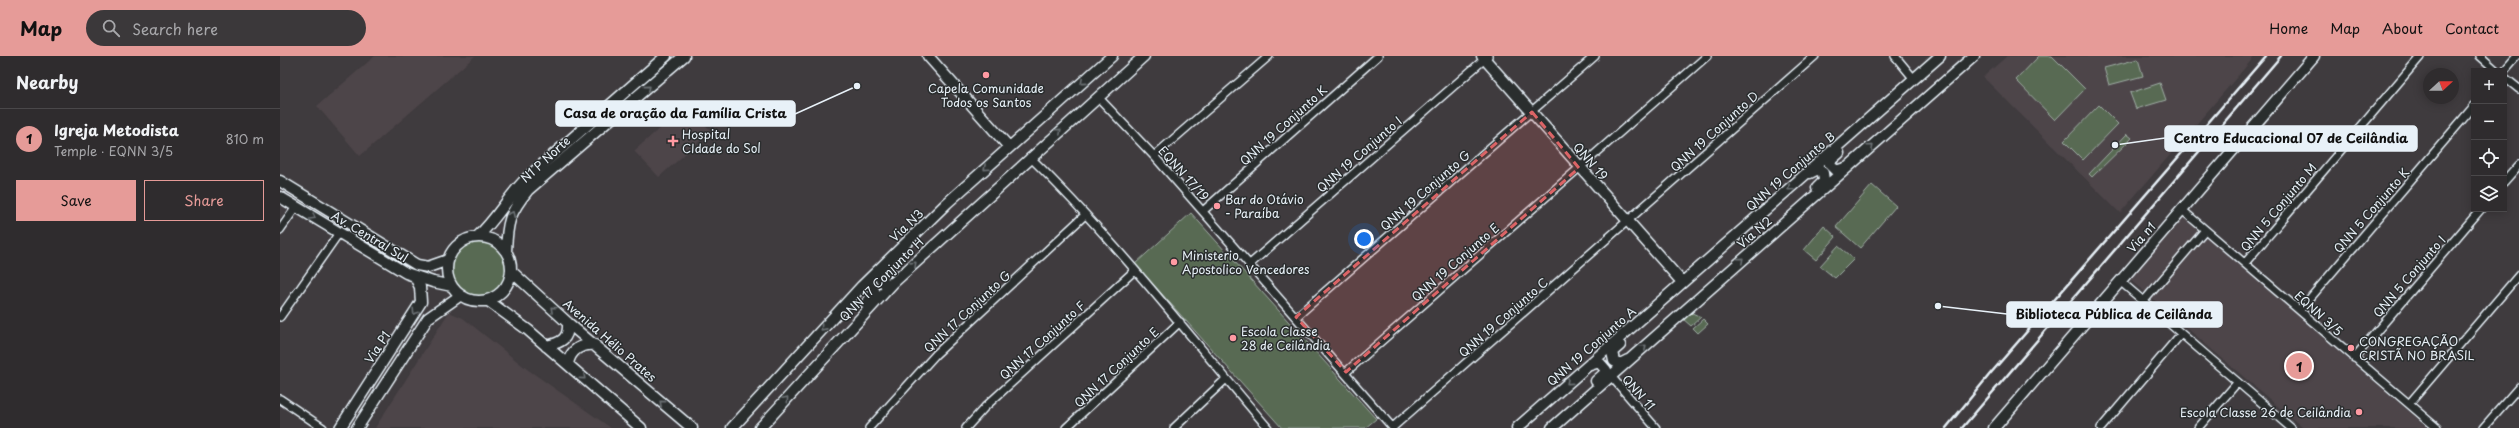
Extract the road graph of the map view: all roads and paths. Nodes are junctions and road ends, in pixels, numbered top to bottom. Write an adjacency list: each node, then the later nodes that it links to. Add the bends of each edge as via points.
1 (666, 56): 50 (main road, N1 P Norte, via 517,187 497,216)
2 (684, 56): 52 (main road, N1 P Norte, one-way to 2, via 506,234 510,217 528,190)
3 (928, 56): 30 (main road)
4 (1112, 56): 30 (main road, Via N3, one-way to 30)
5 (1136, 56): 28 (main road, via 1101,86)
6 (1144, 56): 26 (main road)
7 (1269, 56): 31 (street)
8 (1378, 56): 43 (street, QNN 19 Conjunto K)
9 (1595, 56): 29 (street, QNN 19 Conjunto G)
10 (1707, 56): 35 (street, QNN 19 Conjunto E)
11 (1815, 56): 46 (street, QNN 19 Conjunto D)
12 (1895, 56): 22 (street)
13 (1940, 56): 22 (main road)
14 (1974, 56): 33 (main road, Via N2, one-way to 14)
15 (2314, 56): 42 (main road, Via n1)
16 (2421, 56): 54 (street, QNN 5 Conjunto M)
17 (2480, 56): 20 (street)
18 (2516, 56): 21 (street)
19 (1485, 57): 29 (main road, QNN 19); 55 (street, QNN 19 Conjunto I)
20 (2494, 68)
21 (2506, 68)
22 (1914, 79): 24 (main road, QNN 19 Conjunto B)
23 (2507, 79): 25 (street)
24 (1904, 88): 33 (main road, via 1871,124 1831,160 1830,165 1838,172); 36 (main road, QNN 19 Conjunto B)
25 (2519, 89)
26 (1098, 96): 28 (main road); 31 (street, EQNN 17/19)
27 (2471, 110): 68 (street, QNN 5 Conjunto K)
28 (1081, 112): 32 (main road, one-way to 28)
29 (1532, 112): 35 (main road, QNN 19); 69 (street, QNN 19 Conjunto G)
30 (1009, 147): 40 (main road, Via N3, one-way to 40)
31 (1154, 156): 43 (street, EQNN 17/19)
32 (1030, 157): 45 (street); 61 (main road, QNN 17 Conjunto H, one-way to 32)
33 (1856, 161): 51 (main road, Via N2)
34 (2519, 165): 37 (street)
35 (1579, 168): 46 (main road, QNN 19); 82 (street, QNN 19 Conjunto E)
36 (1804, 176): 51 (main road, via 1818,169 1823,173 1824,181 1781,218); 62 (main road, QNN 19 Conjunto B, one-way to 62)
37 (2507, 179)
38 (280, 181): 53 (main road, Av. Central Sul, via 417,265 428,267)
39 (280, 197): 41 (main road, Av. Central Sul)
40 (947, 203): 61 (main road, via 882,274 882,281 885,284); 64 (main road, Via N3)
41 (296, 207): 47 (street); 49 (main road, Av. Central Sul, one-way to 49)
42 (2181, 209): 48 (street, EQNN 3/5); 60 (main road, Via n1)
43 (1203, 211): 55 (street, EQNN 17/19)
44 (2478, 212): 77 (street, QNN 5 Conjunto I)
45 (1085, 215): 57 (street); 100 (street, QNN 17 Conjunto G, via 936,354)
46 (1628, 223): 62 (main road, QNN 19); 92 (street, QNN 19 Conjunto C)
47 (280, 230)
48 (2205, 230): 54 (street, EQNN 3/5); 67 (street)
49 (339, 233): 59 (main road, Av. Central Sul); 70 (street)
50 (478, 236): 52 (main road, via 497,242); 53 (main road, via 459,243)
51 (1756, 248): 76 (main road, Via N2, one-way to 51)
52 (506, 252): 56 (main road)
53 (448, 260): 63 (main road)
54 (2245, 263): 68 (street, EQNN 3/5)
55 (1249, 265): 69 (street, EQNN 17/19)
56 (511, 271): 66 (main road, via 504,289); 72 (main road, Avenida Hélio Prates, one-way to 56)
57 (1134, 271): 71 (street); 101 (street, QNN 17 Conjunto F, via 985,407)
58 (2519, 275): 91 (street)
59 (415, 277): 63 (main road, Av. Central Sul); 79 (main road, Via P1, one-way to 79, via 420,287 421,302)
60 (2120, 281): 67 (street); 109 (main road, Via n1)
61 (893, 283): 86 (main road, QNN 17 Conjunto H)
62 (1680, 284): 76 (main road, via 1657,313 1612,352 1616,363 1620,364); 80 (main road, QNN 19 Conjunto A)
63 (452, 286): 65 (main road)
64 (862, 286): 86 (main road, via 868,285 872,288 872,298 832,338); 98 (main road, Via N3, one-way to 98)
65 (462, 295): 66 (main road, via 474,300); 81 (main road, via 428,318)
66 (487, 300): 75 (main road)
67 (2144, 302): 73 (street)
68 (2300, 310): 77 (street, EQNN 3/5)
69 (1296, 317): 82 (street, EQNN 17/19)
70 (280, 318)
71 (1180, 322): 84 (street); 102 (street, QNN 17 Conjunto E)
72 (568, 323): 74 (main road, Avenida Hélio Prates); 75 (main road, via 569,332 564,340)
73 (2181, 334): 85 (street); 110 (street)
74 (595, 345): 78 (main road, via 579,347 571,355); 97 (main road, Avenida Hélio Prates, one-way to 74)
75 (546, 346): 78 (main road)
76 (1632, 358): 83 (main road, Via N2)
77 (2354, 358): 91 (street, EQNN 3/5)
78 (568, 364): 96 (main road, one-way to 96)
79 (380, 366): 81 (main road, via 383,374); 88 (main road, Via P1)
80 (1586, 368): 83 (main road, via 1599,362); 105 (main road, QNN 19 Conjunto A, one-way to 105)
81 (393, 372): 89 (main road)
82 (1346, 372): 92 (street, EQNN 17/19)
83 (1608, 373): 106 (main road, via 1605,373); 107 (main road, Via N2); 108 (street, QNN 11)
84 (1226, 379): 103 (street); 104 (street)
85 (2237, 383): 111 (street); 112 (street)
86 (798, 385): 99 (main road, QNN 17 Conjunto H, one-way to 86)
87 (2519, 386): 114 (street)
88 (367, 387): 89 (main road, via 375,388); 94 (main road, Via P1)
89 (378, 396): 95 (main road)
90 (280, 399): 93 (street)
91 (2409, 404): 113 (street, EQNN 3/5)
92 (1393, 427)
93 (323, 428)
94 (340, 428)
95 (357, 428)
96 (641, 428)
97 (692, 428)
98 (732, 428)
99 (760, 428)
100 (870, 428)
101 (966, 428)
102 (1066, 428)
103 (1174, 428)
104 (1268, 428)
105 (1517, 428)
106 (1547, 428)
107 (1552, 428)
108 (1656, 428)
109 (1994, 428)
110 (2101, 428)
111 (2198, 428)
112 (2291, 428)
113 (2437, 428)
114 (2484, 428)

